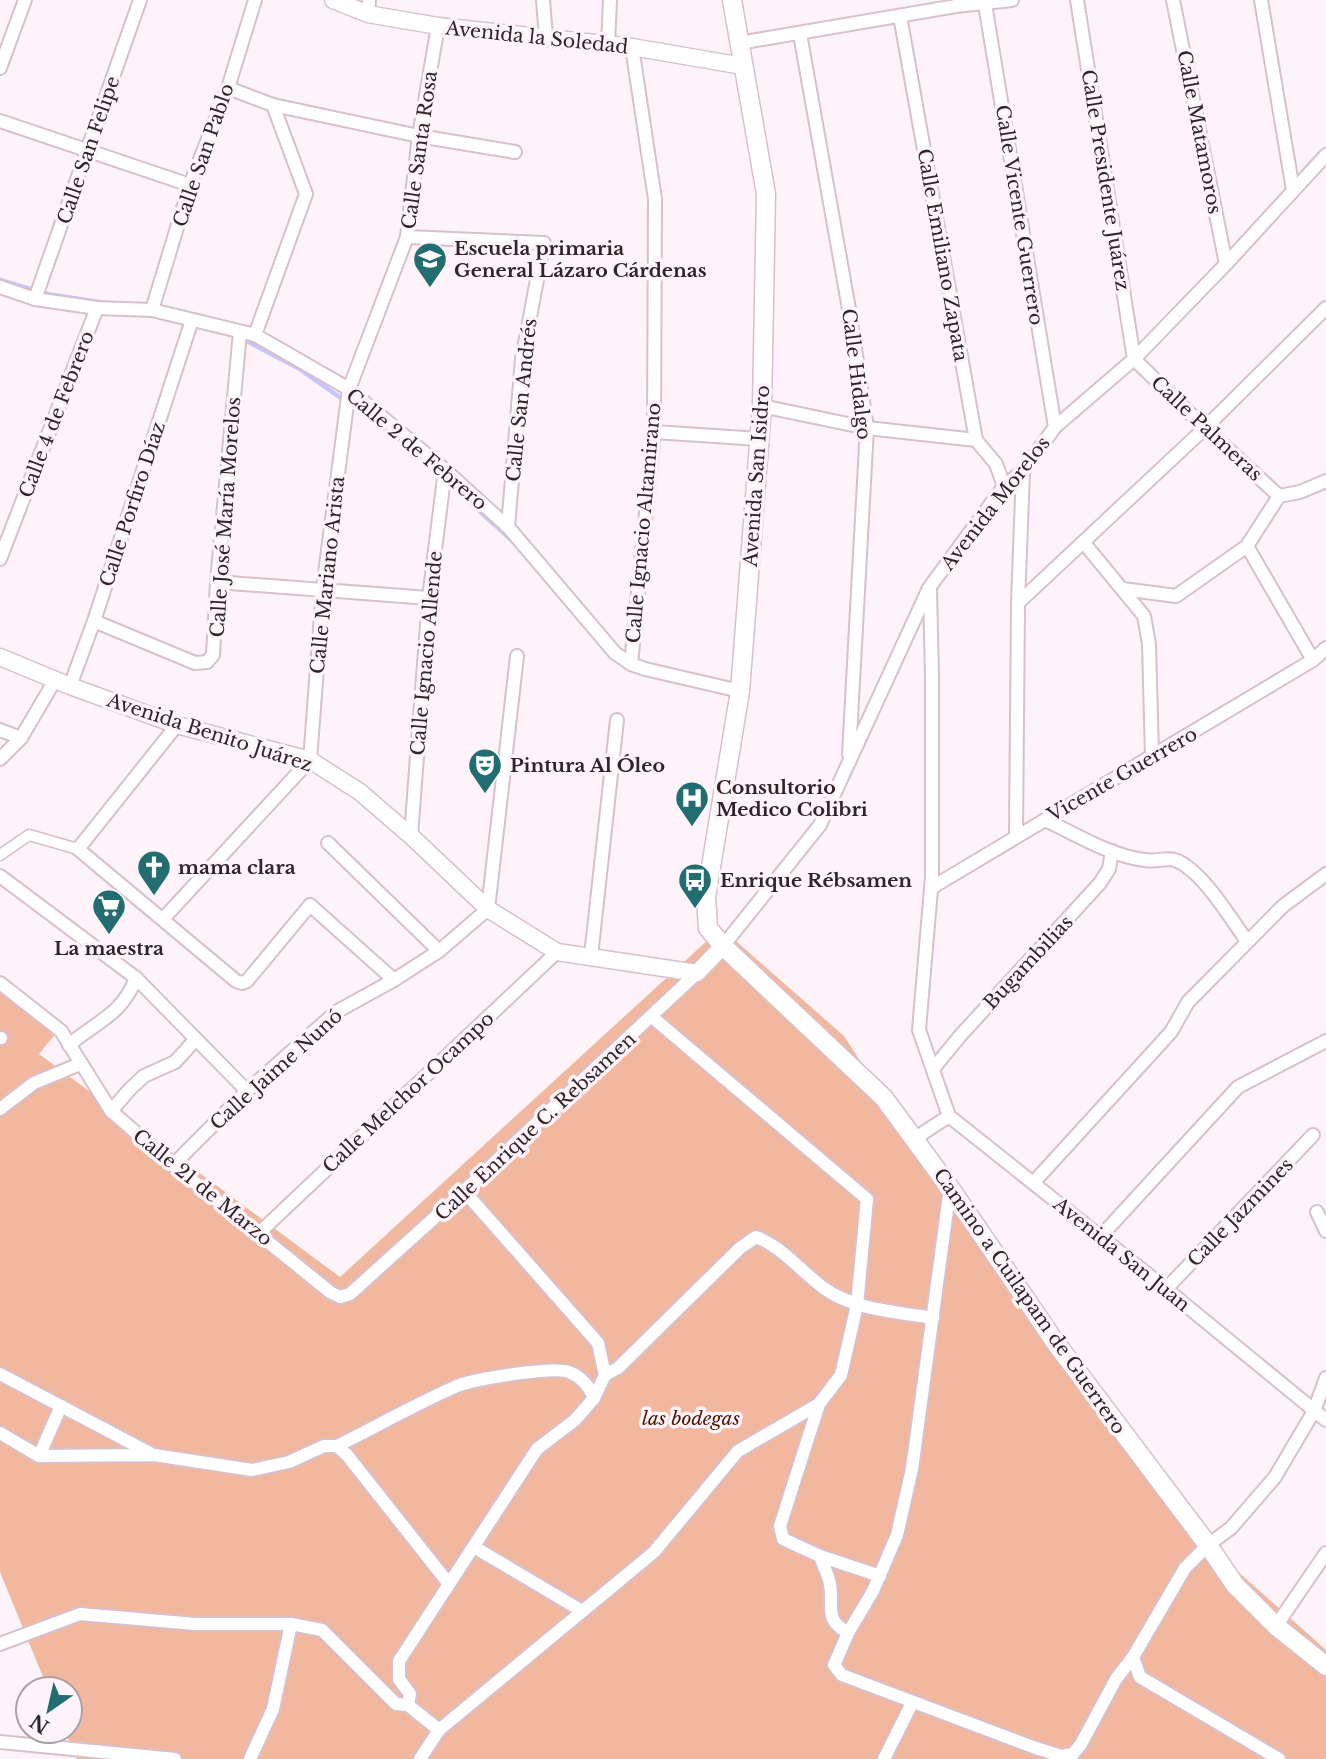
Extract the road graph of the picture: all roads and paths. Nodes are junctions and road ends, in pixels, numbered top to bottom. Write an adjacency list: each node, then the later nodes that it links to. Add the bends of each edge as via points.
1 (25, 0): 23 (street)
2 (140, 0): 28 (street, Calle San Felipe)
3 (255, 0): 24 (street, Calle San Pablo)
4 (333, 0): 14 (street, Avenida la Soledad)
5 (542, 0): 18 (street)
6 (610, 0): 20 (street)
7 (732, 0): 19 (main road, Avenida San Isidro)
8 (1010, 0): 13 (street)
9 (1077, 0): 43 (street, Calle Presidente Juárez)
10 (1173, 0): 34 (street, Calle Matamoros)
11 (1261, 0): 32 (street)
12 (956, 3): 13 (street); 15 (street)
13 (985, 4): 46 (street, Calle Vicente Guerrero)
14 (369, 7): 16 (street, Avenida la Soledad)
15 (901, 16): 17 (street); 51 (street, Calle Emiliano Zapata)
16 (438, 26): 18 (street, Avenida la Soledad); 27 (street, Calle Santa Rosa)
17 (800, 34): 19 (street); 47 (street, Calle Hidalgo)
18 (546, 37): 20 (street, Avenida la Soledad)
19 (739, 43): 22 (main road, Avenida San Isidro)
20 (608, 45): 21 (street, Avenida la Soledad)
21 (632, 47): 22 (street, Avenida la Soledad); 49 (street, Calle Ignacio Altamirano, via 655,199)
22 (743, 66): 45 (main road, Avenida San Isidro, via 766,194)
23 (0, 68)
24 (228, 88): 25 (street); 31 (street, Calle San Pablo)
25 (273, 106): 27 (street); 42 (street, via 306,194)
26 (0, 121): 28 (street)
27 (419, 136): 29 (street); 33 (street, Calle Santa Rosa)
28 (88, 149): 31 (street); 36 (street, Calle San Felipe)
29 (515, 152)
30 (1326, 155): 32 (street, Avenida Morelos)
31 (190, 186): 39 (street, Calle San Pablo)
32 (1293, 190): 34 (street, Avenida Morelos)
33 (407, 237): 44 (street, Calle Santa Rosa); 57 (street, Calle San Andrés, via 544,243 522,359)
34 (1226, 264): 43 (street, Avenida Morelos)
35 (0, 287): 36 (street, Calle 2 de Febrero)
36 (35, 299): 37 (street, Calle 2 de Febrero)
37 (97, 307): 39 (street, Calle 2 de Febrero); 60 (street, Calle 4 de Febrero)
38 (1326, 308): 48 (street)
39 (152, 310): 40 (street, Calle 2 de Febrero)
40 (192, 320): 41 (street, Calle 2 de Febrero); 67 (street, Calle Porfiro Díaz)
41 (240, 332): 42 (street, Calle 2 de Febrero); 61 (street, Calle José María Morelos)
42 (255, 335): 44 (street, Calle 2 de Febrero)
43 (1134, 359): 46 (street, Avenida Morelos); 48 (street, Calle Palmeras)
44 (349, 389): 52 (street, Calle 2 de Febrero); 63 (street, Calle Mariano Arista)
45 (762, 406): 47 (street); 50 (main road, Avenida San Isidro)
46 (1055, 427): 53 (street, Avenida Morelos)
47 (867, 428): 51 (street); 82 (street, Calle Hidalgo)
48 (1205, 428): 56 (street, Calle Palmeras); 58 (street)
49 (654, 432): 50 (street); 72 (street, Calle Ignacio Altamirano)
50 (760, 439): 74 (main road, Avenida San Isidro)
51 (976, 440): 55 (street, Calle Emiliano Zapata, via 996,464)
52 (445, 470): 57 (street, Calle 2 de Febrero); 65 (street, Calle Ignacio Allende)
53 (1023, 471): 55 (street, Avenida Morelos); 66 (street)
54 (1326, 481): 56 (street)
55 (1004, 486): 62 (street, Avenida Morelos)
56 (1279, 496): 59 (street)
57 (508, 527): 72 (street, Calle 2 de Febrero, via 615,653)
58 (1084, 544): 64 (street); 66 (street)
59 (1247, 546): 64 (street, via 1176,596); 71 (street)
60 (0, 559)
61 (217, 582): 63 (street); 67 (street, Calle José María Morelos, via 215,645 207,662 195,663)
62 (929, 588): 82 (street, Avenida Morelos); 92 (street)
63 (323, 589): 65 (street); 81 (street, Calle Mariano Arista)
64 (1123, 589): 79 (street, via 1144,616 1149,644)
65 (429, 598): 84 (street, Calle Ignacio Allende)
66 (1018, 603): 85 (street)
67 (94, 621): 73 (street, Calle Porfiro Díaz)
68 (1326, 648): 71 (street, Vicente Guerrero)
69 (517, 656): 93 (street)
70 (0, 657): 73 (street, Avenida Benito Juárez)
71 (1313, 660): 79 (street, Vicente Guerrero)
72 (631, 664): 74 (street, Calle 2 de Febrero)
73 (62, 683): 76 (street, Avenida Benito Juárez); 78 (street, Calle Porfiro Díaz)
74 (740, 691): 96 (main road, Avenida San Isidro, via 706,897 708,928)
75 (617, 720): 99 (street)
76 (177, 724): 81 (street, Avenida Benito Juárez); 87 (street)
77 (0, 730): 78 (street)
78 (21, 738): 80 (street, Calle Porfiro Díaz)
79 (1152, 756): 83 (street, Vicente Guerrero)
80 (0, 759)
81 (310, 760): 84 (street, Avenida Benito Juárez, via 360,792); 94 (street)
82 (848, 761): 96 (street, Avenida Morelos, via 820,825)
83 (1045, 820): 85 (street, Vicente Guerrero); 88 (street)
84 (411, 836): 93 (street, Avenida Benito Juárez)
85 (1016, 836): 92 (street, Vicente Guerrero)
86 (328, 843): 97 (street)
87 (78, 849): 89 (street, via 29,835); 94 (street)
88 (1112, 851): 95 (street, via 1147,861 1170,857 1187,866); 109 (street, Bugambilias, via 1109,869 1100,883)
89 (0, 855)
90 (1326, 873): 95 (street)
91 (0, 876): 101 (street)
92 (930, 888): 109 (street, via 919,1030)
93 (488, 909): 97 (street, Calle Jaime Nunó); 98 (street, Avenida Benito Juárez)
94 (163, 919): 102 (street, via 242,983 310,905)
95 (1247, 941): 117 (street, via 1188,1002 1171,1032)
96 (723, 946): 100 (street, Calle Enrique C. Rebsamen); 115 (main road, Camino a Cuilapam de Guerrero, via 884,1098)
97 (439, 951): 102 (street, Calle Jaime Nunó)
98 (557, 952): 99 (street, Avenida Benito Juárez); 122 (street, Calle Melchor Ocampo)
99 (591, 956): 100 (street, Avenida Benito Juárez)
100 (697, 973): 104 (street, Calle Enrique C. Rebsamen)
101 (136, 978): 105 (street); 107 (street, via 120,1007)
102 (394, 980): 110 (street, Calle Jaime Nunó, via 336,1012)
103 (0, 983): 107 (street, Calle 21 de Marzo, via 61,1031)
104 (652, 1017): 119 (street, Calle Enrique C. Rebsamen); 126 (street, via 867,1199)
105 (196, 1039): 110 (street); 112 (street, via 175,1062 144,1076)
106 (1326, 1041): 123 (street, via 1238,1087)
107 (69, 1045): 108 (street, Calle 21 de Marzo)
108 (80, 1064): 111 (street, via 34,1083); 112 (street, Calle 21 de Marzo)
109 (933, 1069): 113 (street)
110 (247, 1091): 116 (street, Calle Jaime Nunó)
111 (0, 1110)
112 (111, 1111): 116 (street, Calle 21 de Marzo)
113 (949, 1116): 115 (street); 117 (street, Avenida San Juan)
114 (1313, 1135): 124 (street, Calle Jazmines)
115 (914, 1139): 118 (main road, Camino a Cuilapam de Guerrero)
116 (173, 1166): 122 (street, Calle 21 de Marzo)
117 (1034, 1182): 123 (street, Avenida San Juan)
118 (950, 1188): 127 (street); 140 (main road, Camino a Cuilapam de Guerrero, via 1055,1342)
119 (464, 1191): 125 (street, Calle Enrique C. Rebsamen, via 350,1294); 129 (street, via 598,1343)
120 (1317, 1212): 121 (street)
121 (1326, 1231)
122 (259, 1233): 125 (street, Calle 21 de Marzo)
123 (1101, 1236): 124 (street, Avenida San Juan)
124 (1166, 1289): 134 (street, Avenida San Juan)
125 (340, 1297)
126 (857, 1305): 127 (street); 129 (street, via 827,1291 774,1244 756,1237 618,1368); 132 (street, via 841,1375)
127 (933, 1318): 144 (street, via 912,1469 897,1535)
128 (0, 1374): 133 (street)
129 (605, 1374): 131 (street)
130 (1326, 1378): 134 (street)
131 (594, 1398): 137 (street, via 581,1379 566,1371 460,1385); 141 (street, via 575,1420 537,1449)
132 (819, 1404): 143 (street, via 780,1526 783,1539); 146 (street, via 738,1451 654,1552)
133 (61, 1406): 138 (street); 139 (street)
134 (1314, 1411): 135 (street, Avenida San Juan); 140 (street, via 1275,1477 1231,1528)
135 (1326, 1420)
136 (0, 1433): 139 (street)
137 (337, 1446): 138 (street, via 324,1446 289,1462 253,1470); 145 (street)
138 (154, 1455): 139 (street)
139 (39, 1456)
140 (1208, 1545): 148 (main road, Camino a Cuilapam de Guerrero, via 1235,1585); 151 (street, via 1185,1568)
141 (474, 1547): 145 (street); 146 (street)
142 (1326, 1553): 148 (street)
143 (820, 1556): 144 (street); 149 (street, via 830,1584 831,1616 836,1626)
144 (880, 1576): 149 (street)
145 (449, 1584): 154 (street, via 399,1661 399,1679 410,1693)
146 (582, 1611): 155 (street)
147 (291, 1625): 150 (street, via 195,1624 80,1614); 154 (street, via 322,1630 396,1704); 159 (street, via 273,1709)
148 (1276, 1626): 152 (main road, Camino a Cuilapam de Guerrero)
149 (848, 1633): 153 (street, via 834,1665 842,1675)
150 (0, 1644)
151 (1133, 1657): 153 (street, via 1073,1754 1061,1756); 162 (street, via 1140,1677)
152 (1326, 1666)
153 (912, 1703): 161 (street)
154 (408, 1705): 155 (street)
155 (439, 1730): 160 (street)
156 (0, 1742): 157 (street)
157 (124, 1756): 158 (street)
158 (175, 1759)
159 (250, 1759)
160 (420, 1759)
161 (884, 1759)
162 (1279, 1759)

